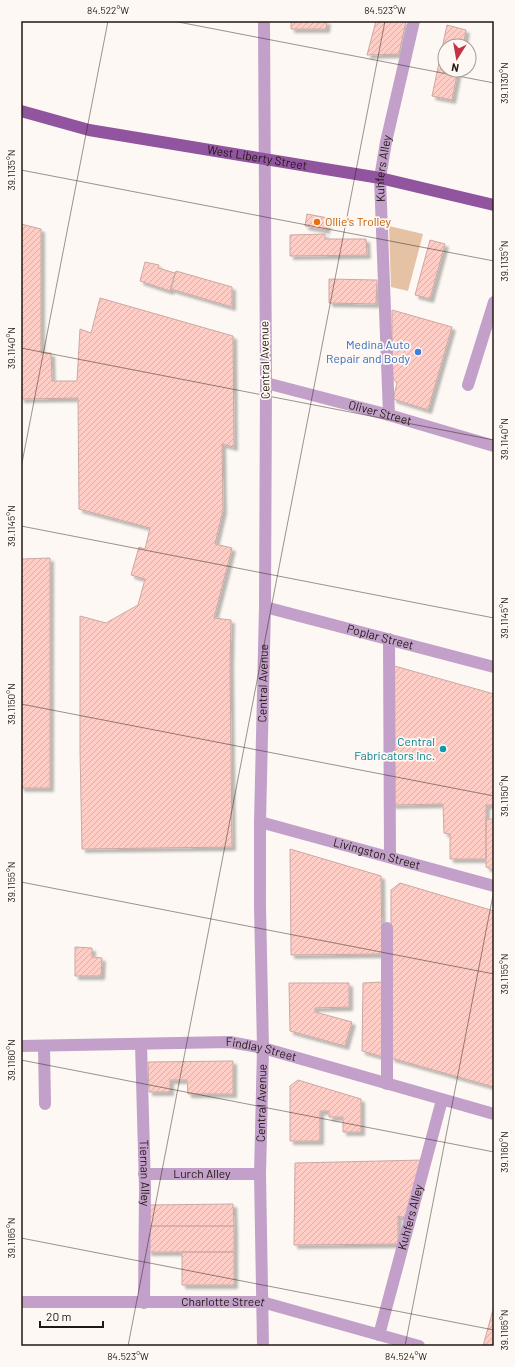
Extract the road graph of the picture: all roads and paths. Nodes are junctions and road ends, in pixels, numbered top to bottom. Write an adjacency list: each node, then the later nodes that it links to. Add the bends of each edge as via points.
1 (264, 21): 4 (street, Central Avenue)
2 (414, 21): 5 (street, Kuhfers Alley)
3 (21, 111): 4 (main road, West Liberty Street, via 90,130)
4 (265, 158): 5 (main road, West Liberty Street); 8 (street, Central Avenue)
5 (380, 178): 6 (main road, West Liberty Street); 10 (street, Kuhfers Alley)
6 (494, 205)
7 (494, 302): 9 (street)
8 (266, 383): 10 (street, Oliver Street); 12 (street, Central Avenue)
9 (468, 385)
10 (389, 415): 11 (street, Oliver Street)
11 (494, 446)
12 (265, 607): 13 (street, Poplar Street); 15 (street, Central Avenue)
13 (389, 639): 14 (street, Poplar Street); 16 (street)
14 (494, 667)
15 (260, 822): 16 (street, Livingston Street); 22 (street, Central Avenue)
16 (390, 857): 17 (street, Livingston Street)
17 (494, 886)
18 (387, 928): 23 (street)
19 (141, 1044): 21 (street, Findlay Street); 22 (street, Findlay Street, via 230,1042); 27 (street, Tiernan Alley)
20 (21, 1046): 21 (street, Findlay Street)
21 (44, 1046): 25 (street)
22 (263, 1048): 23 (street, Findlay Street); 28 (street, Central Avenue)
23 (387, 1084): 24 (street, Findlay Street)
24 (442, 1100): 26 (street, Findlay Street); 32 (street, Kuhfers Alley)
25 (45, 1104)
26 (494, 1114)
27 (144, 1174): 28 (street, Lurch Alley); 31 (street, Tiernan Alley)
28 (260, 1174): 30 (street, Central Avenue)
29 (21, 1302): 31 (street, Charlotte Street)
30 (262, 1302): 31 (street, Charlotte Street); 32 (street, Charlotte Street); 33 (street, Central Avenue)
31 (144, 1303)
32 (380, 1335): 34 (street, Charlotte Street)
33 (263, 1346)
34 (419, 1346)

